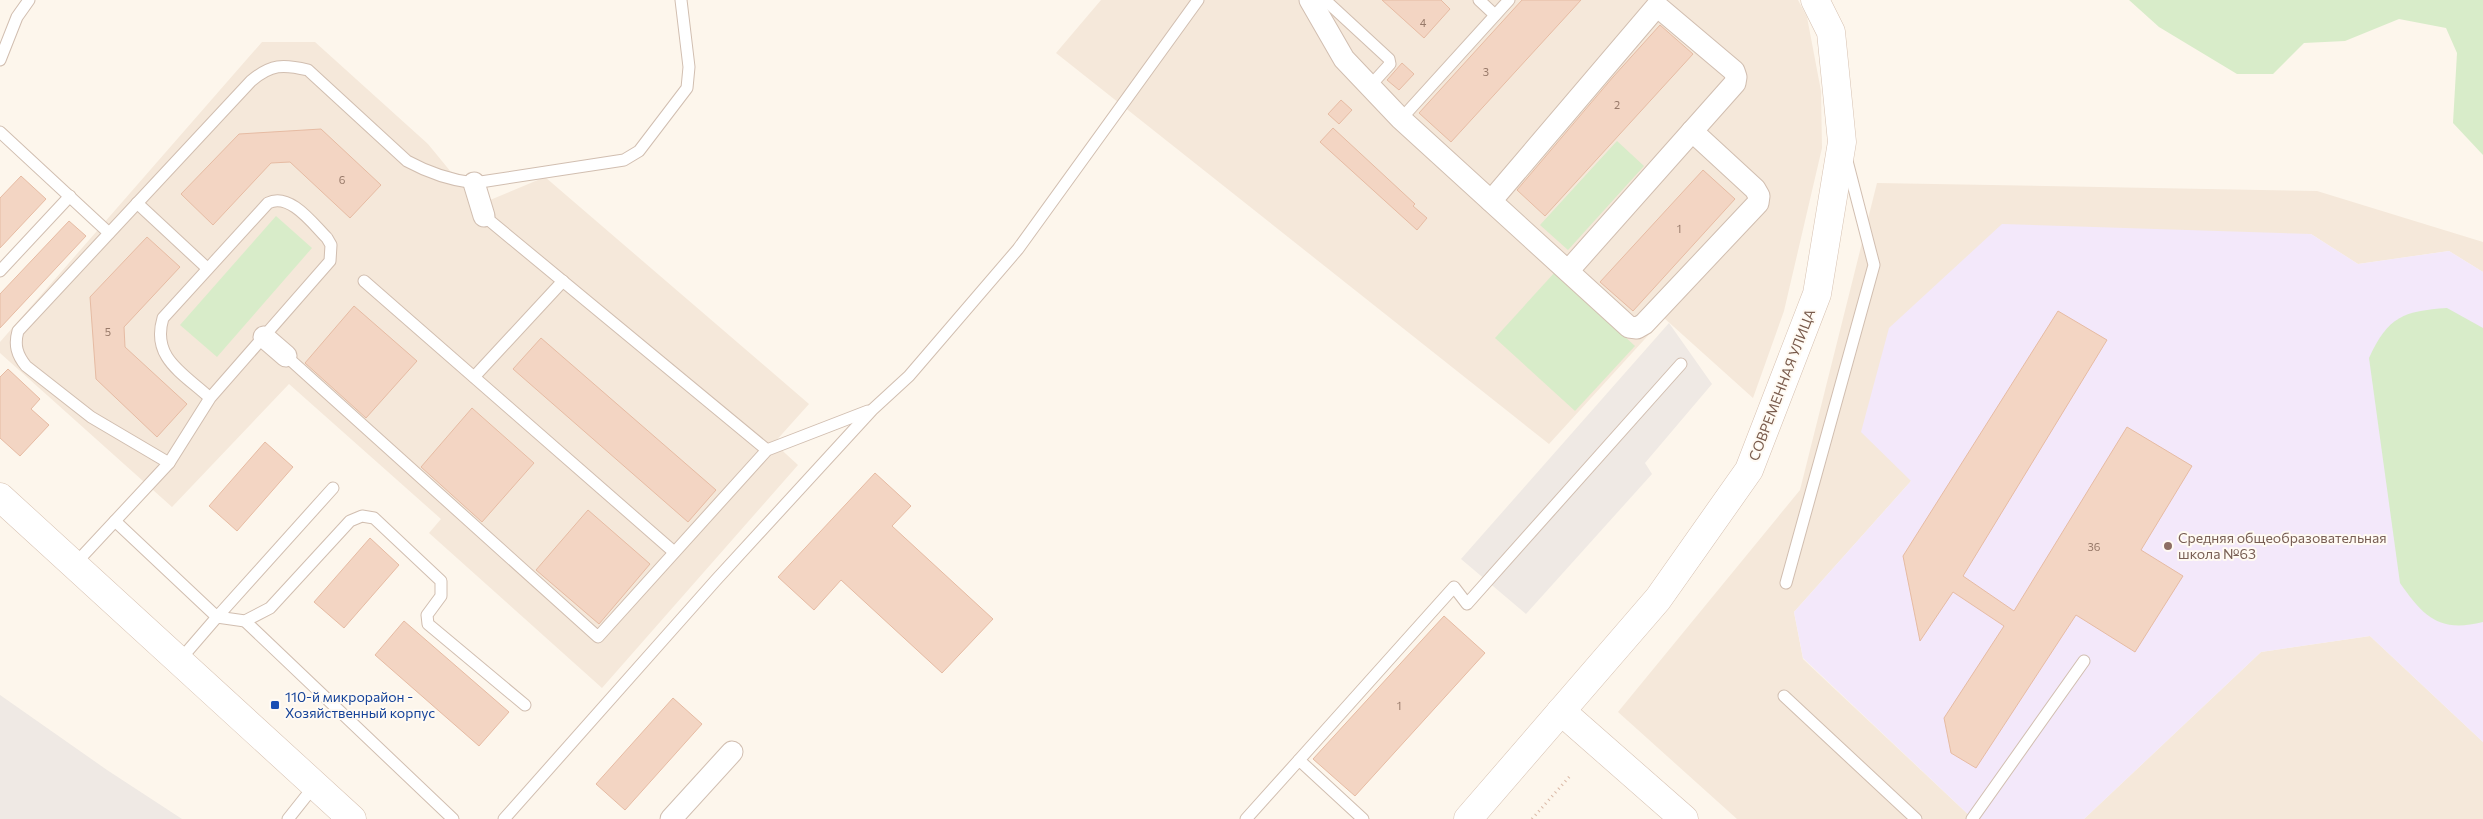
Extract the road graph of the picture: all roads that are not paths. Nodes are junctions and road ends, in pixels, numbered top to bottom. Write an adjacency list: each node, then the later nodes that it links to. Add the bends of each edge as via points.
1 (29, 0): 10 (lane, via 17,17)
2 (681, 0): 16 (lane, via 689,67 687,88 640,151 624,160)
3 (1198, 0): 32 (lane, via 1018,250 909,376)
4 (1479, 0): 9 (lane)
5 (1509, 0): 9 (lane)
6 (1815, 0): 15 (street, СОВРЕМЕННАЯ УЛИЦА, via 1831,32)
7 (1318, 2): 11 (street, via 1344,59); 11 (lane, via 1389,59 1390,64)
8 (1653, 3): 13 (street, via 1734,70 1735,84); 18 (street)
9 (1495, 15): 12 (lane)
10 (0, 60)
11 (1370, 86): 12 (street)
12 (1401, 119): 18 (street)
13 (1692, 131): 24 (street); 24 (street, via 1755,189 1758,203 1637,328 1629,328)
14 (0, 132): 17 (lane)
15 (1842, 142): 40 (lane, via 1874,265); 47 (street, СОВРЕМЕННАЯ УЛИЦА, via 1817,294 1749,470 1658,599)
16 (474, 183): 19 (lane, via 440,177 407,161 308,70 287,65 261,72 251,81); 20 (street)
17 (70, 196): 21 (lane); 23 (lane)
18 (1490, 201): 24 (street)
19 (137, 203): 21 (lane); 22 (lane)
20 (484, 216): 26 (lane)
21 (109, 233): 34 (lane, via 18,331 16,348 26,366 91,417)
22 (207, 268): 27 (lane, via 274,200 289,203 327,238 330,261); 31 (lane, via 163,318 159,341 163,355)
23 (0, 271)
24 (1568, 271)
25 (364, 281): 30 (lane)
26 (563, 281): 30 (lane); 33 (lane)
27 (264, 337): 28 (street); 31 (lane)
28 (286, 356): 38 (lane, via 598,637)
29 (1681, 364): 49 (lane, via 1467,604 1454,587)
30 (474, 377): 38 (lane)
31 (210, 398): 34 (lane)
32 (872, 410): 33 (lane); 54 (lane)
33 (767, 450): 38 (lane)
34 (169, 464): 37 (lane)
35 (333, 488): 41 (lane)
36 (0, 497): 39 (street)
37 (115, 521): 39 (lane); 41 (lane)
38 (674, 552)
39 (74, 565): 44 (street)
40 (1786, 583)
41 (217, 617): 42 (lane); 44 (lane)
42 (245, 621): 46 (lane, via 270,608 350,521 362,516 374,518 441,581 441,596 427,615 428,624); 53 (lane)
43 (2084, 660): 61 (lane)
44 (179, 661): 50 (street)
45 (1784, 696): 60 (lane)
46 (525, 705)
47 (1561, 711): 58 (street, СОВРЕМЕННАЯ УЛИЦА); 59 (street)
48 (732, 752): 55 (street)
49 (1299, 760): 56 (lane); 57 (lane)
50 (315, 785): 51 (lane); 52 (street)
51 (288, 819)
52 (352, 819)
53 (453, 819)
54 (504, 819)
55 (671, 819)
56 (1246, 819)
57 (1363, 819)
58 (1468, 819)
59 (1684, 819)
60 (1916, 819)
61 (1972, 819)

